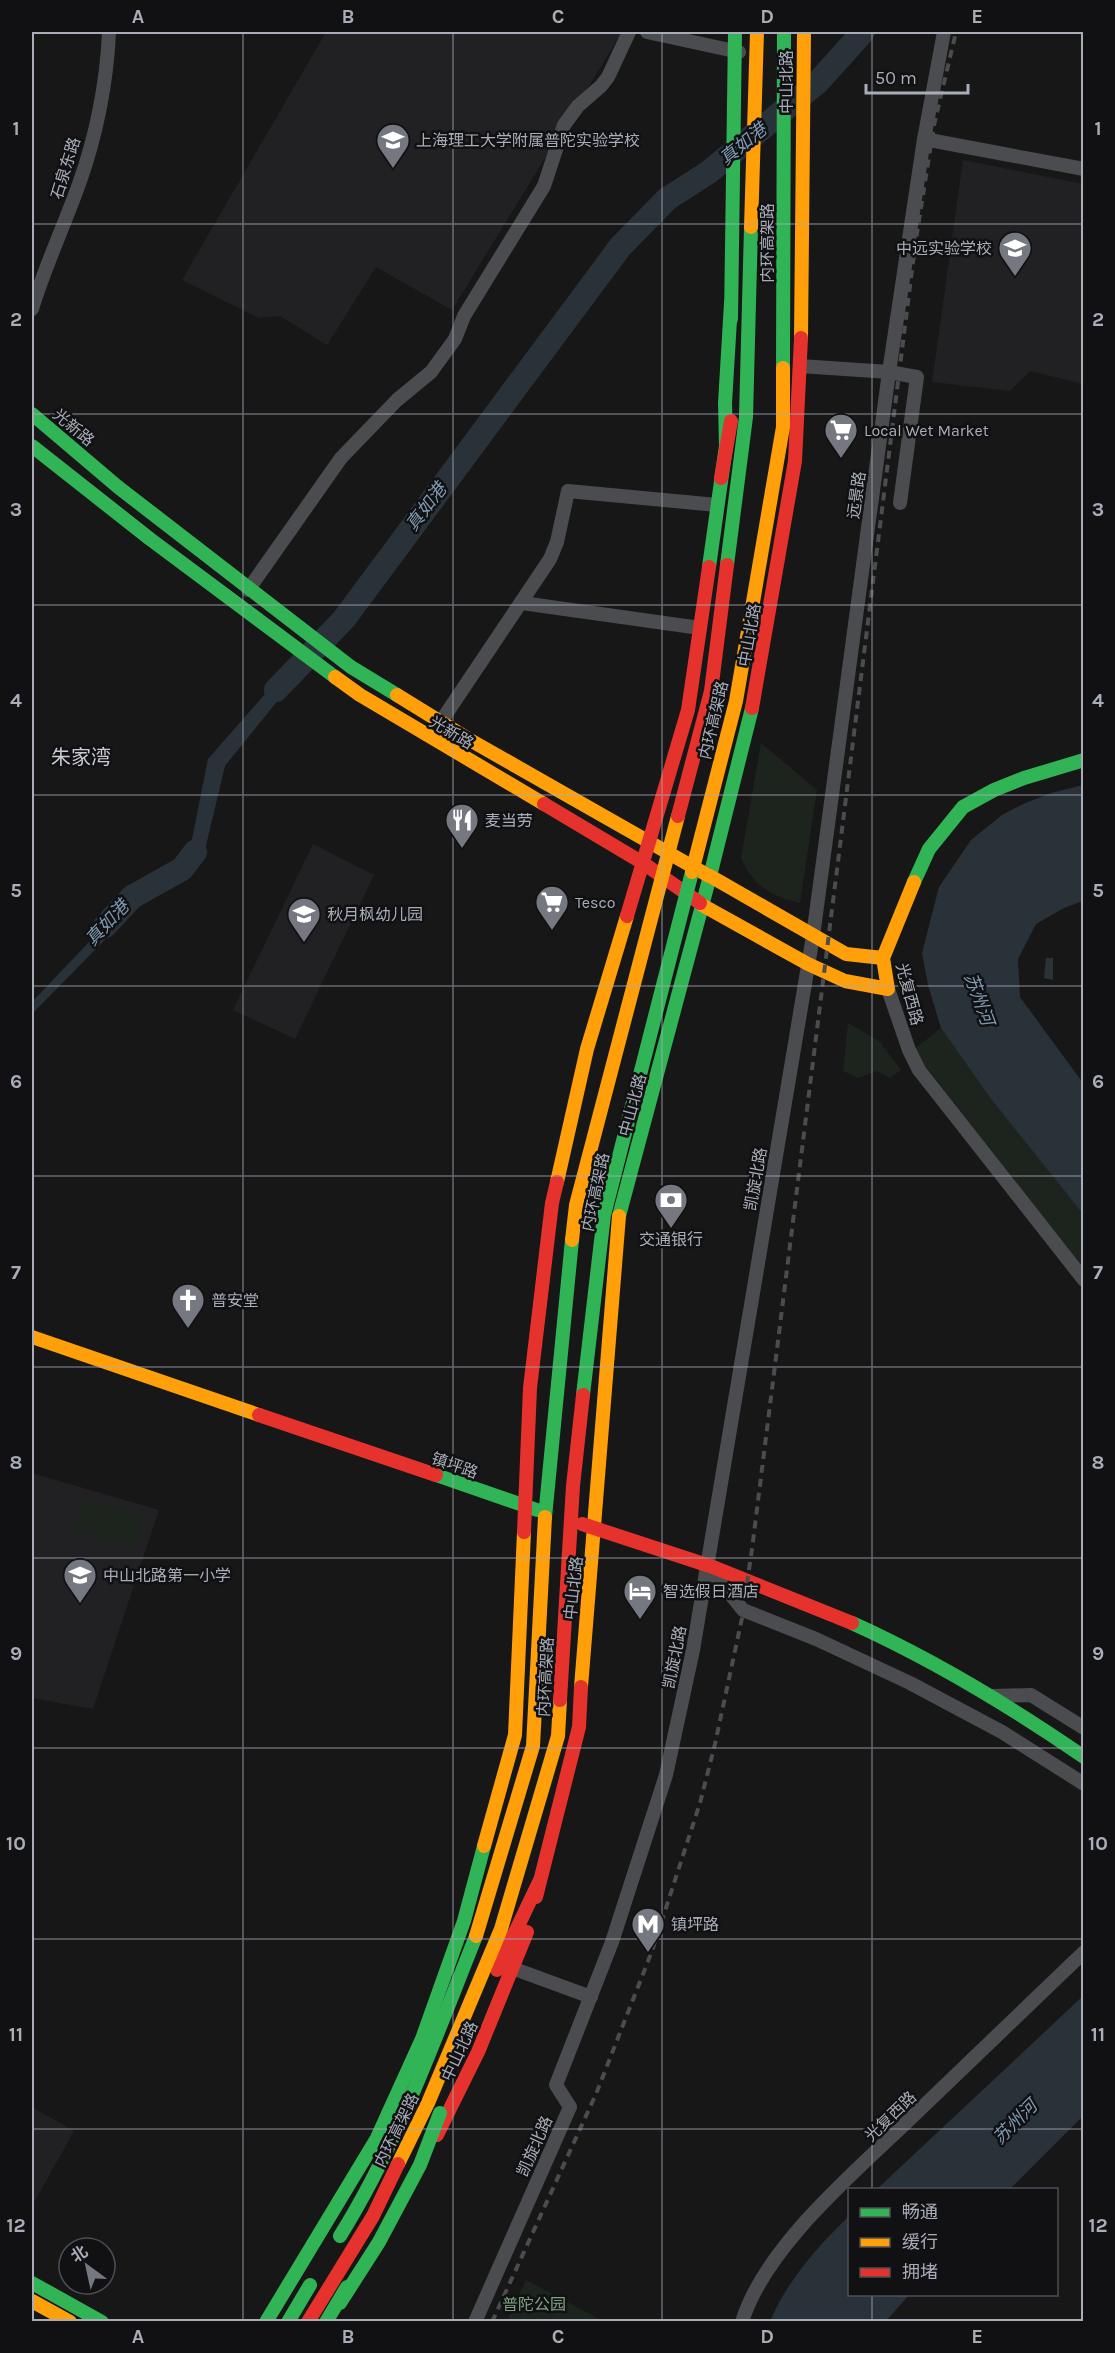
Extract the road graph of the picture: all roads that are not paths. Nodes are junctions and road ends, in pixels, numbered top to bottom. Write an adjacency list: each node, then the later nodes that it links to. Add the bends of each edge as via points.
1 (110, 32): 13 (street, 石泉东路, via 99,107 80,182)
2 (629, 32): 21 (street, via 608,77 564,125 544,186 464,316 455,339 431,372 397,400 341,458)
3 (647, 32): 10 (street)
4 (735, 32): 18 (main road, bridge, via 731,421)
5 (747, 32): 10 (main road)
6 (757, 32): 47 (main road, 内环高架路, bridge, via 746,417 711,691 576,1205 547,1482 533,1746 482,1920 413,2093)
7 (784, 32): 55 (main road, 内环高架路, bridge, via 783,427 736,701 604,1215 573,1486 558,1736 501,1929 428,2103 373,2216)
8 (944, 32): 11 (street, 远景路)
9 (804, 33): 14 (main road, 中山北路)
10 (746, 53): 18 (main road, via 725,403 726,446)
11 (924, 139): 12 (street); 15 (street, 远景路)
12 (1083, 169)
13 (32, 309)
14 (800, 366): 15 (street); 28 (main road, 中山北路, via 795,461 754,701)
15 (889, 372): 19 (street, via 916,377); 30 (street, 远景路)
16 (32, 414): 21 (main road, 光新路)
17 (32, 446): 27 (main road, 光新路, via 256,619 380,707)
18 (721, 478): 20 (main road)
19 (900, 503)
20 (717, 505): 22 (street, via 568,491 557,542); 23 (main road)
21 (248, 590): 24 (main road, 光新路, via 366,677)
22 (522, 603): 23 (street); 24 (street)
23 (700, 628): 26 (main road, via 688,710)
24 (440, 723): 26 (main road, 光新路)
25 (1083, 760): 31 (main road, 光复西路, via 1024,778 963,807 929,849)
26 (649, 841): 27 (main road); 28 (main road, 光新路)
27 (643, 863): 29 (main road, 光新路); 36 (main road, via 588,1049 552,1203 530,1388)
28 (710, 876): 29 (main road, 中山北路); 30 (main road, 光新路)
29 (702, 905): 32 (main road, 光新路); 37 (main road, 中山北路, via 617,1224)
30 (813, 936): 31 (main road, 光新路, via 846,954); 32 (street, 远景路)
31 (884, 958): 33 (main road, 光复西路)
32 (808, 964): 33 (main road, 光新路, via 845,981); 38 (street, 凯旋北路)
33 (888, 989): 34 (street, 光复西路, via 919,1070)
34 (1083, 1280)
35 (32, 1337): 36 (main road, 镇坪路)
36 (525, 1506): 37 (main road, 镇坪路); 53 (main road, via 515,1736 464,1921 422,2039 377,2138)
37 (595, 1528): 38 (main road, 镇坪路); 43 (main road, 中山北路, via 579,1727)
38 (707, 1564): 39 (main road, 镇坪路, via 879,1635); 42 (street, via 743,1610 868,1662 930,1693 1002,1732); 46 (street, 凯旋北路, via 666,1775)
39 (992, 1696): 40 (street, via 1032,1695); 41 (main road, 镇坪路)
40 (1083, 1728)
41 (1083, 1756)
42 (1083, 1784)
43 (540, 1880): 45 (main road, 中山北路, via 526,1936); 56 (main road, bridge, via 497,1970 420,2164 379,2242)
44 (1083, 1952): 58 (street, 光复西路, via 789,2241 763,2275)
45 (512, 1968): 46 (street); 56 (main road, 中山北路, via 478,2052 437,2134)
46 (591, 1997): 57 (street, 凯旋北路, via 556,2085 570,2107)
47 (331, 2252)
48 (318, 2272): 54 (main road, bridge)
49 (32, 2283): 52 (main road)
50 (32, 2301): 51 (main road)
51 (70, 2322)
52 (102, 2322)
53 (266, 2322)
54 (288, 2322)
55 (308, 2322)
56 (327, 2322)
57 (475, 2322)
58 (742, 2322)

